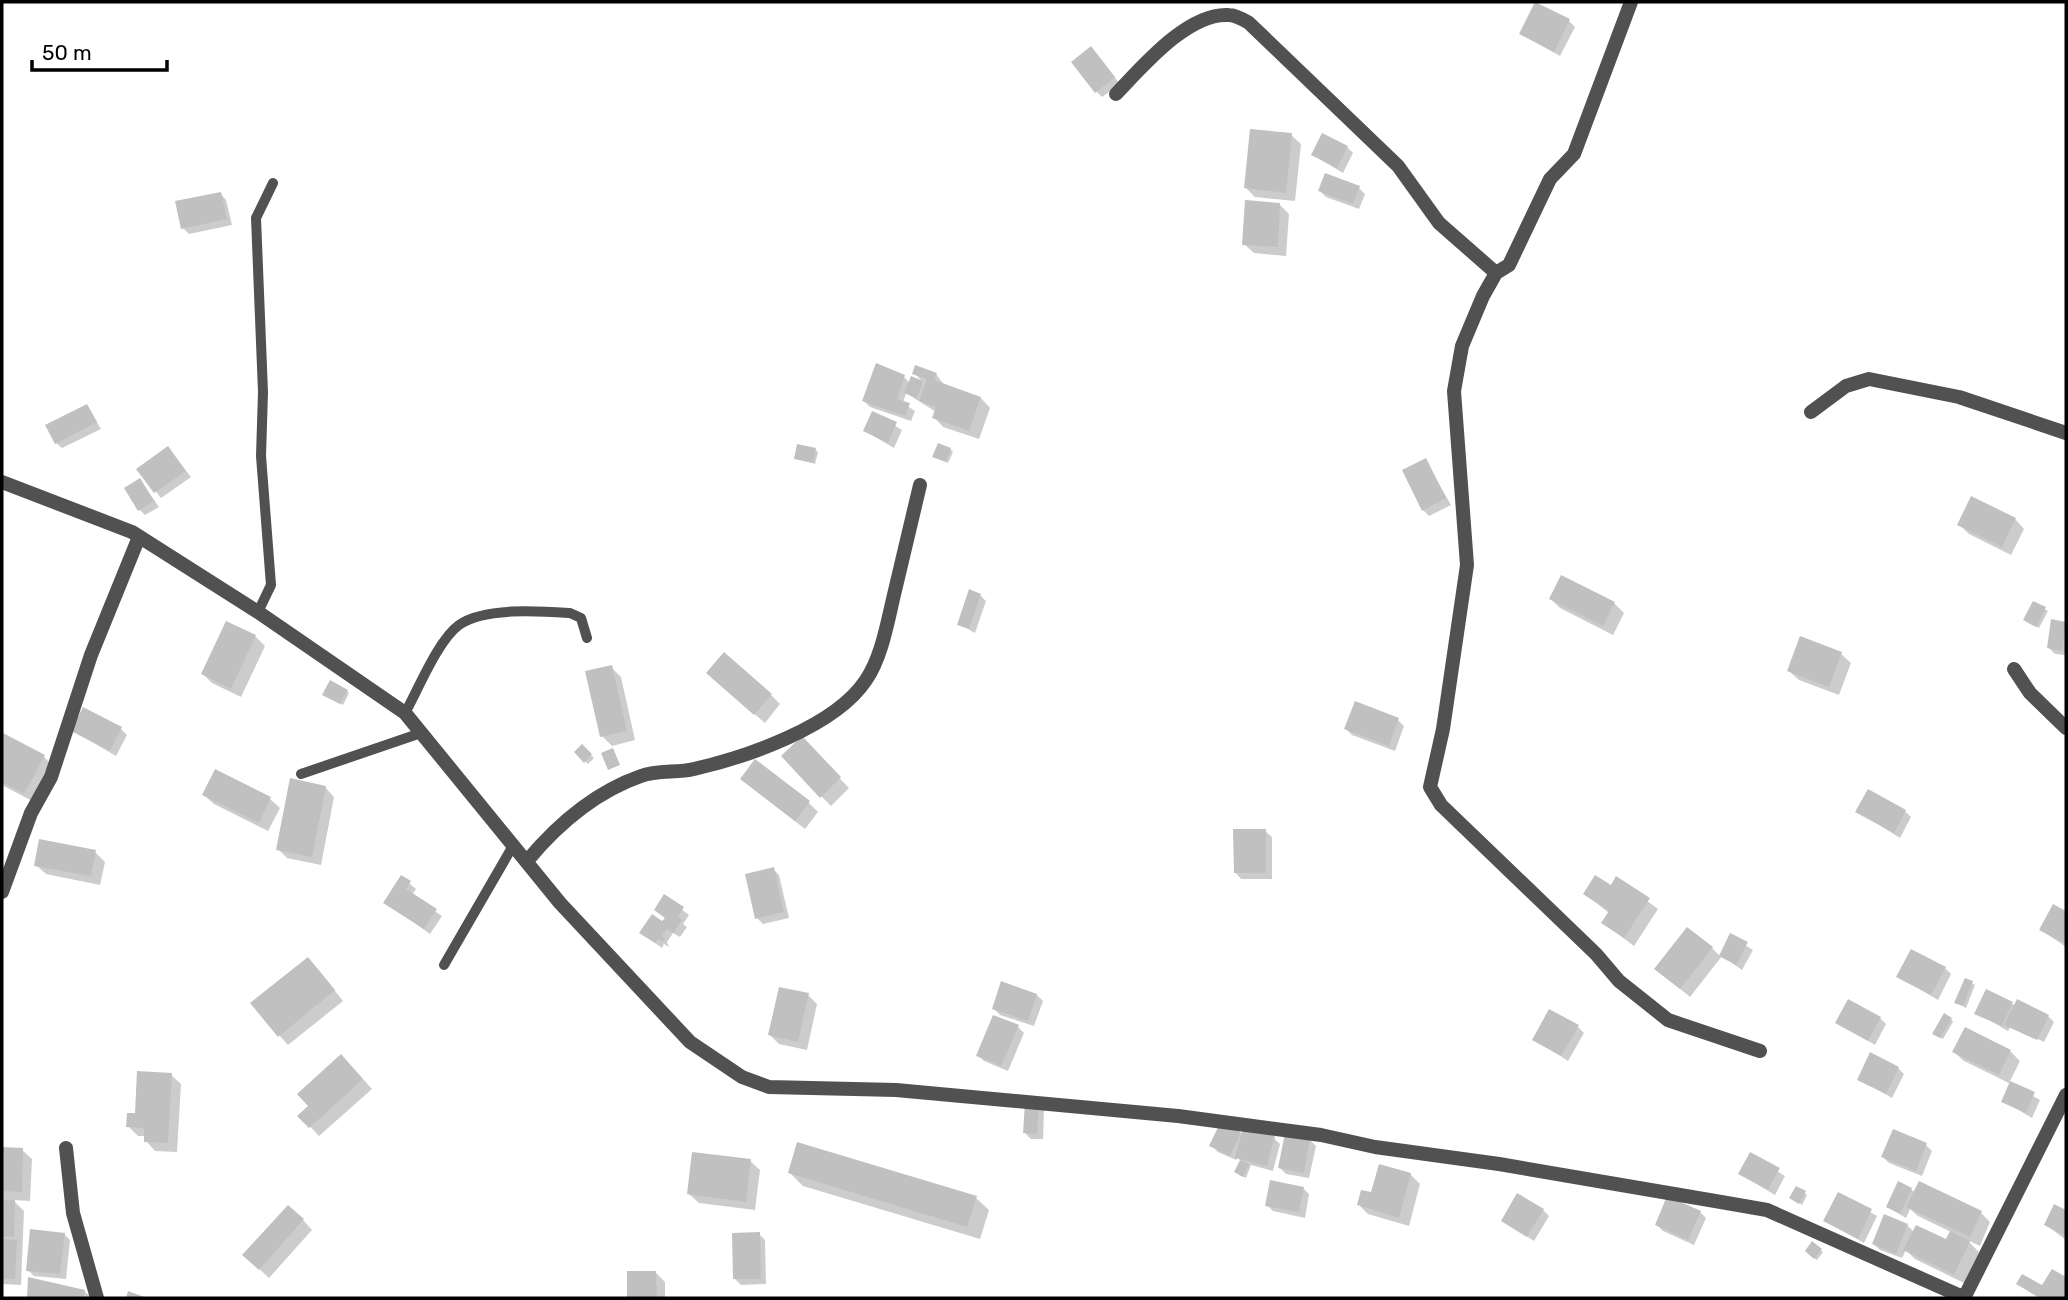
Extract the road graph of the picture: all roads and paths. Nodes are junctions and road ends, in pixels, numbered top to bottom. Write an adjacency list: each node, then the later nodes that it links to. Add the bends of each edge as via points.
1 (1631, 2): 4 (street, via 1574,154 1550,179 1508,265)
2 (1115, 94): 4 (street, via 1160,47 1204,19 1230,14 1250,23 1398,166 1439,223)
3 (273, 183): 10 (lane, via 257,218 261,456 271,585)
4 (1496, 273): 21 (street, via 1462,346 1454,391 1467,565 1430,787 1441,805 1619,981 1668,1020)
5 (1811, 412): 6 (street, via 1846,386 1869,379 1959,397)
6 (2066, 433)
7 (2, 482): 9 (street)
8 (920, 485): 18 (street, via 884,637 866,681 832,713 746,755 691,770 642,775 600,795 554,829)
9 (139, 537): 10 (street); 19 (street, via 91,655 51,777 31,813)
10 (258, 612): 13 (street)
11 (587, 638): 13 (lane, via 581,618 570,613 493,613 459,625 442,646)
12 (2014, 669): 14 (street, via 2029,694)
13 (405, 713): 15 (street)
14 (2066, 728)
15 (421, 733): 16 (lane); 17 (street)
16 (301, 774)
17 (514, 844): 18 (street); 20 (lane)
18 (527, 862): 25 (street, via 690,1042 742,1077 769,1087 896,1090 1178,1116 1321,1135 1767,1210)
19 (2, 892)
20 (444, 965)
21 (1760, 1051)
22 (2066, 1096): 25 (street)
23 (66, 1148): 24 (street, via 73,1213)
24 (97, 1298)
25 (1964, 1298)

